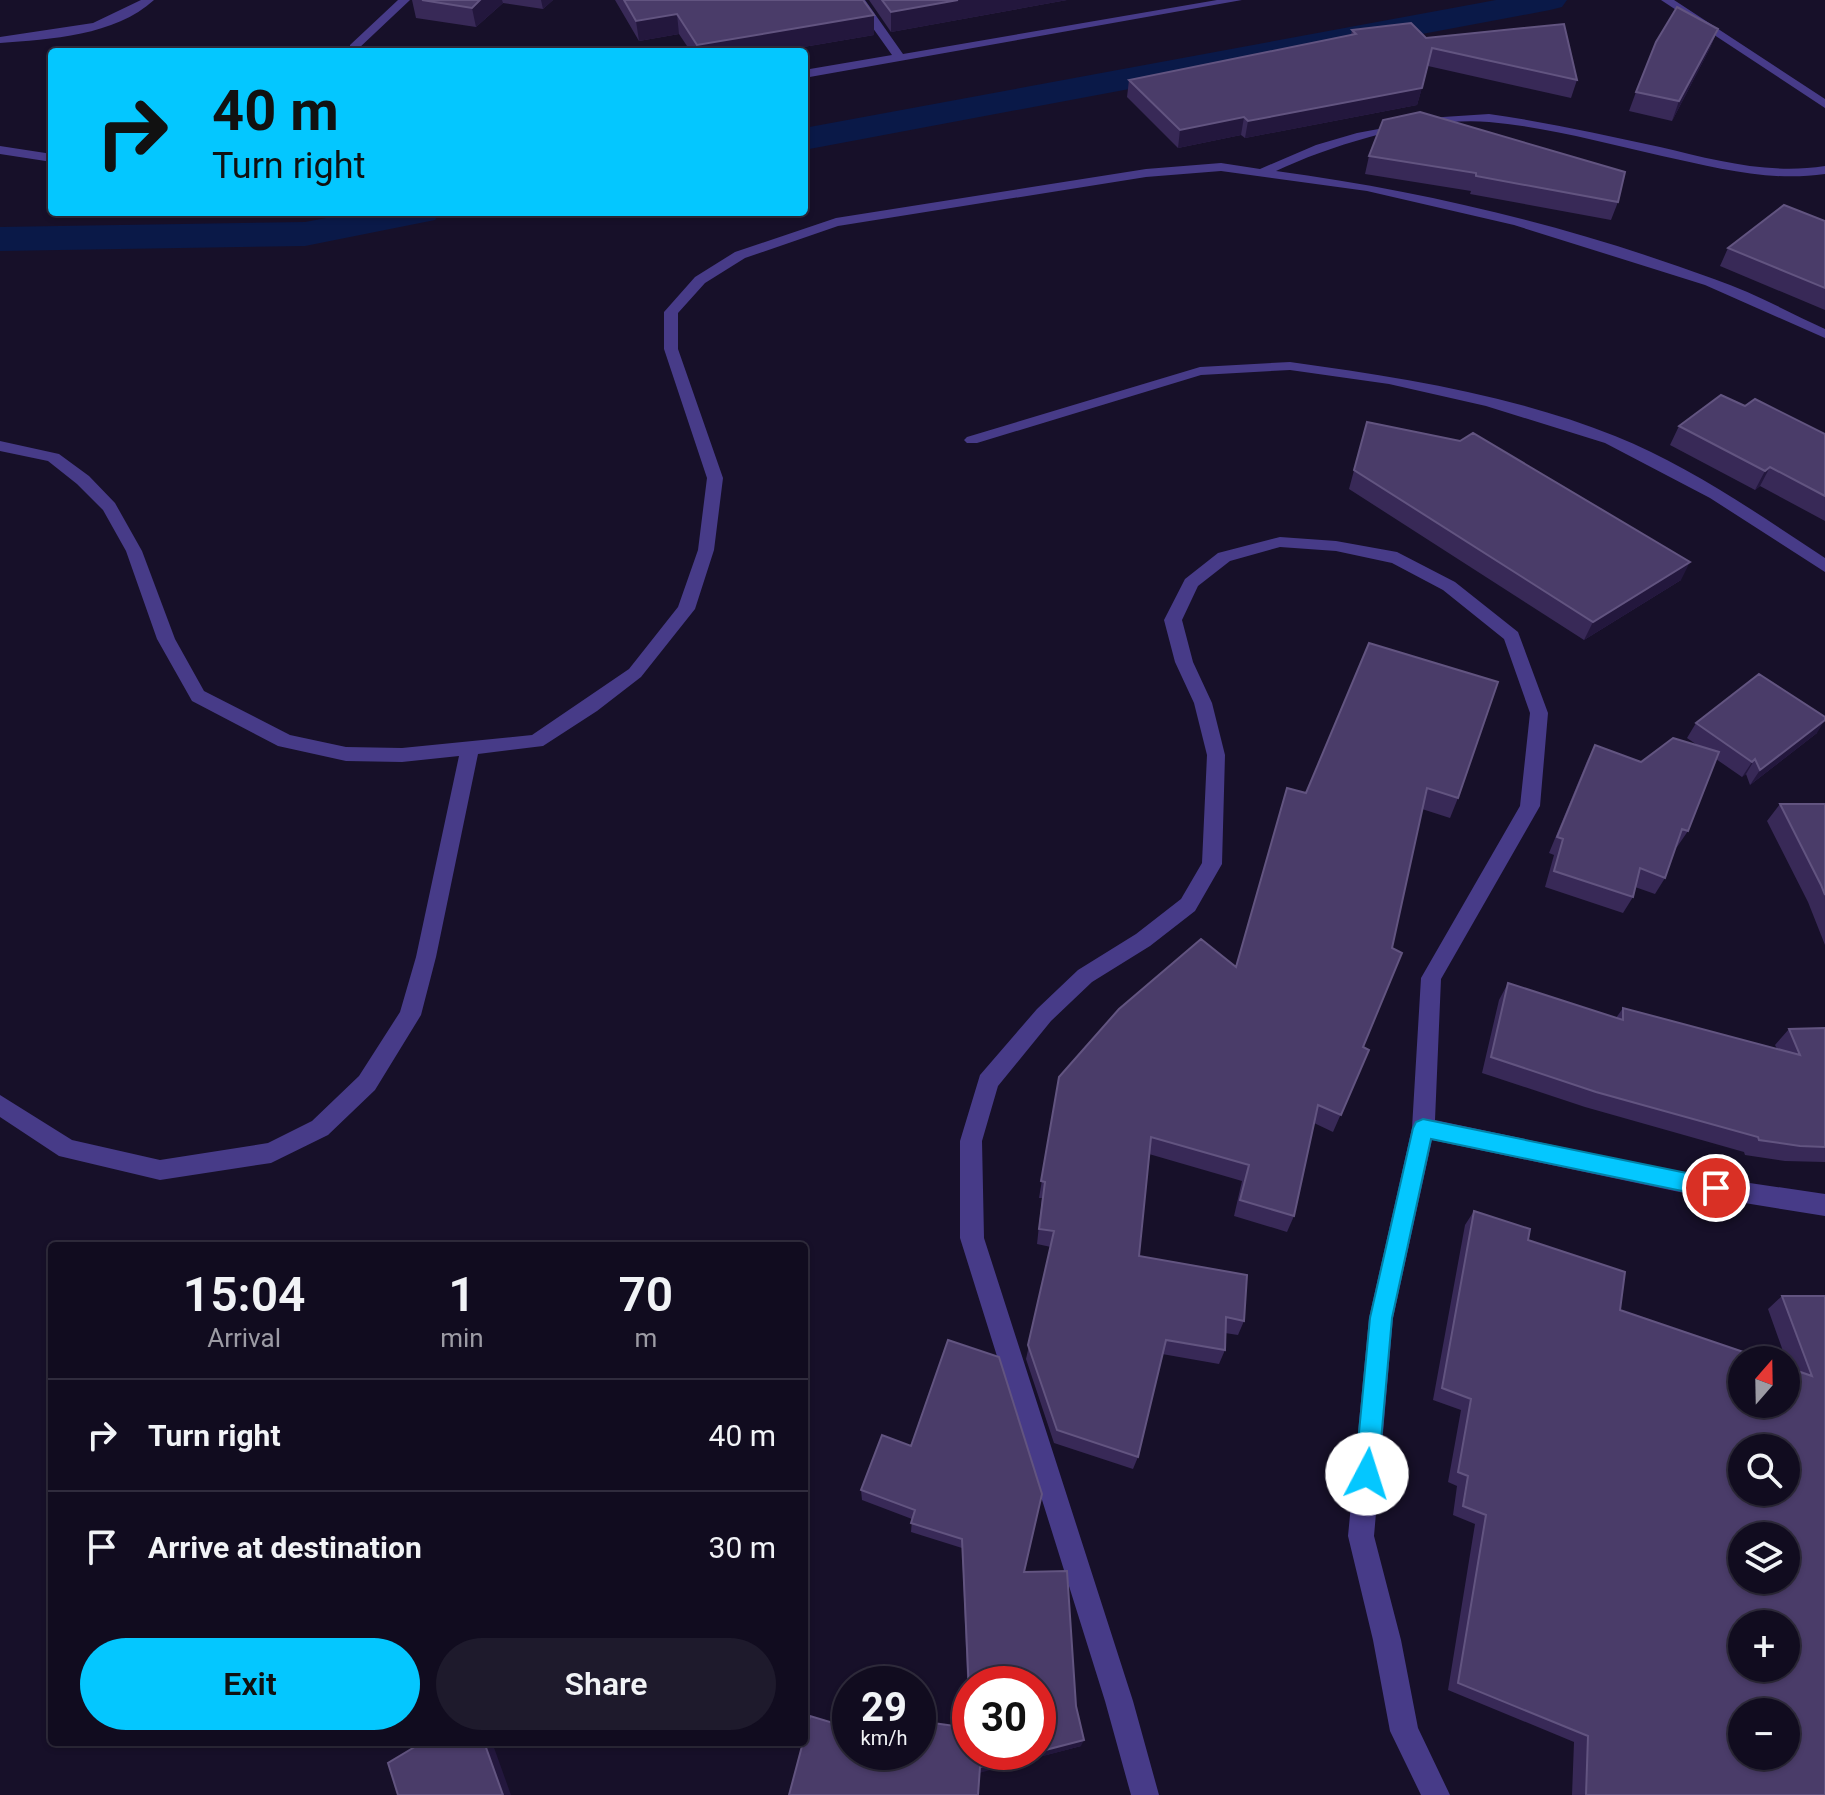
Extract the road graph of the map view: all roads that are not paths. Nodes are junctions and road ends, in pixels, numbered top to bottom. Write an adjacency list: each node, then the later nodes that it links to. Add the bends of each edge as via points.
1 (148, 0): 6 (street, via 99,24)
2 (404, 0): 7 (street)
3 (859, 0): 8 (street)
4 (1236, 0): 8 (street)
5 (1667, 0): 10 (street)
6 (0, 40)
7 (354, 47)
8 (898, 55): 9 (street)
9 (808, 73)
10 (1825, 104)
11 (0, 150): 12 (street)
12 (48, 157)
13 (1825, 170): 14 (street, via 1753,171 1571,132 1458,118 1357,134 1311,148)
14 (1265, 171): 15 (street, via 1367,187 1518,222 1710,282); 19 (street, via 1221,167 1146,173 836,222 740,255 700,280 671,312 671,349 715,478 706,550 686,609 635,673 591,706 536,741)
15 (1825, 334)
16 (972, 440): 18 (street, via 1200,371 1290,366 1389,380 1490,402 1610,440 1716,494)
17 (0, 446): 19 (street, via 53,457 109,507 134,551 166,639 198,696 285,741 346,754)
18 (1825, 566)
19 (470, 748): 20 (street, via 410,1015 367,1083 320,1128 271,1153 160,1170 67,1149)
20 (0, 1105)
21 (1423, 1128): 22 (street, via 1689,1184); 23 (street, via 1431,978 1530,806 1539,713 1535,700 1512,636 1449,586 1397,558 1280,542 1224,557 1191,583 1173,620 1216,755 1212,864 1188,905 1085,976 1044,1015 988,1082 971,1141 972,1238); 24 (street, via 1381,1318 1361,1536 1404,1731)
22 (1825, 1205)
23 (1145, 1795)
24 (1436, 1795)

